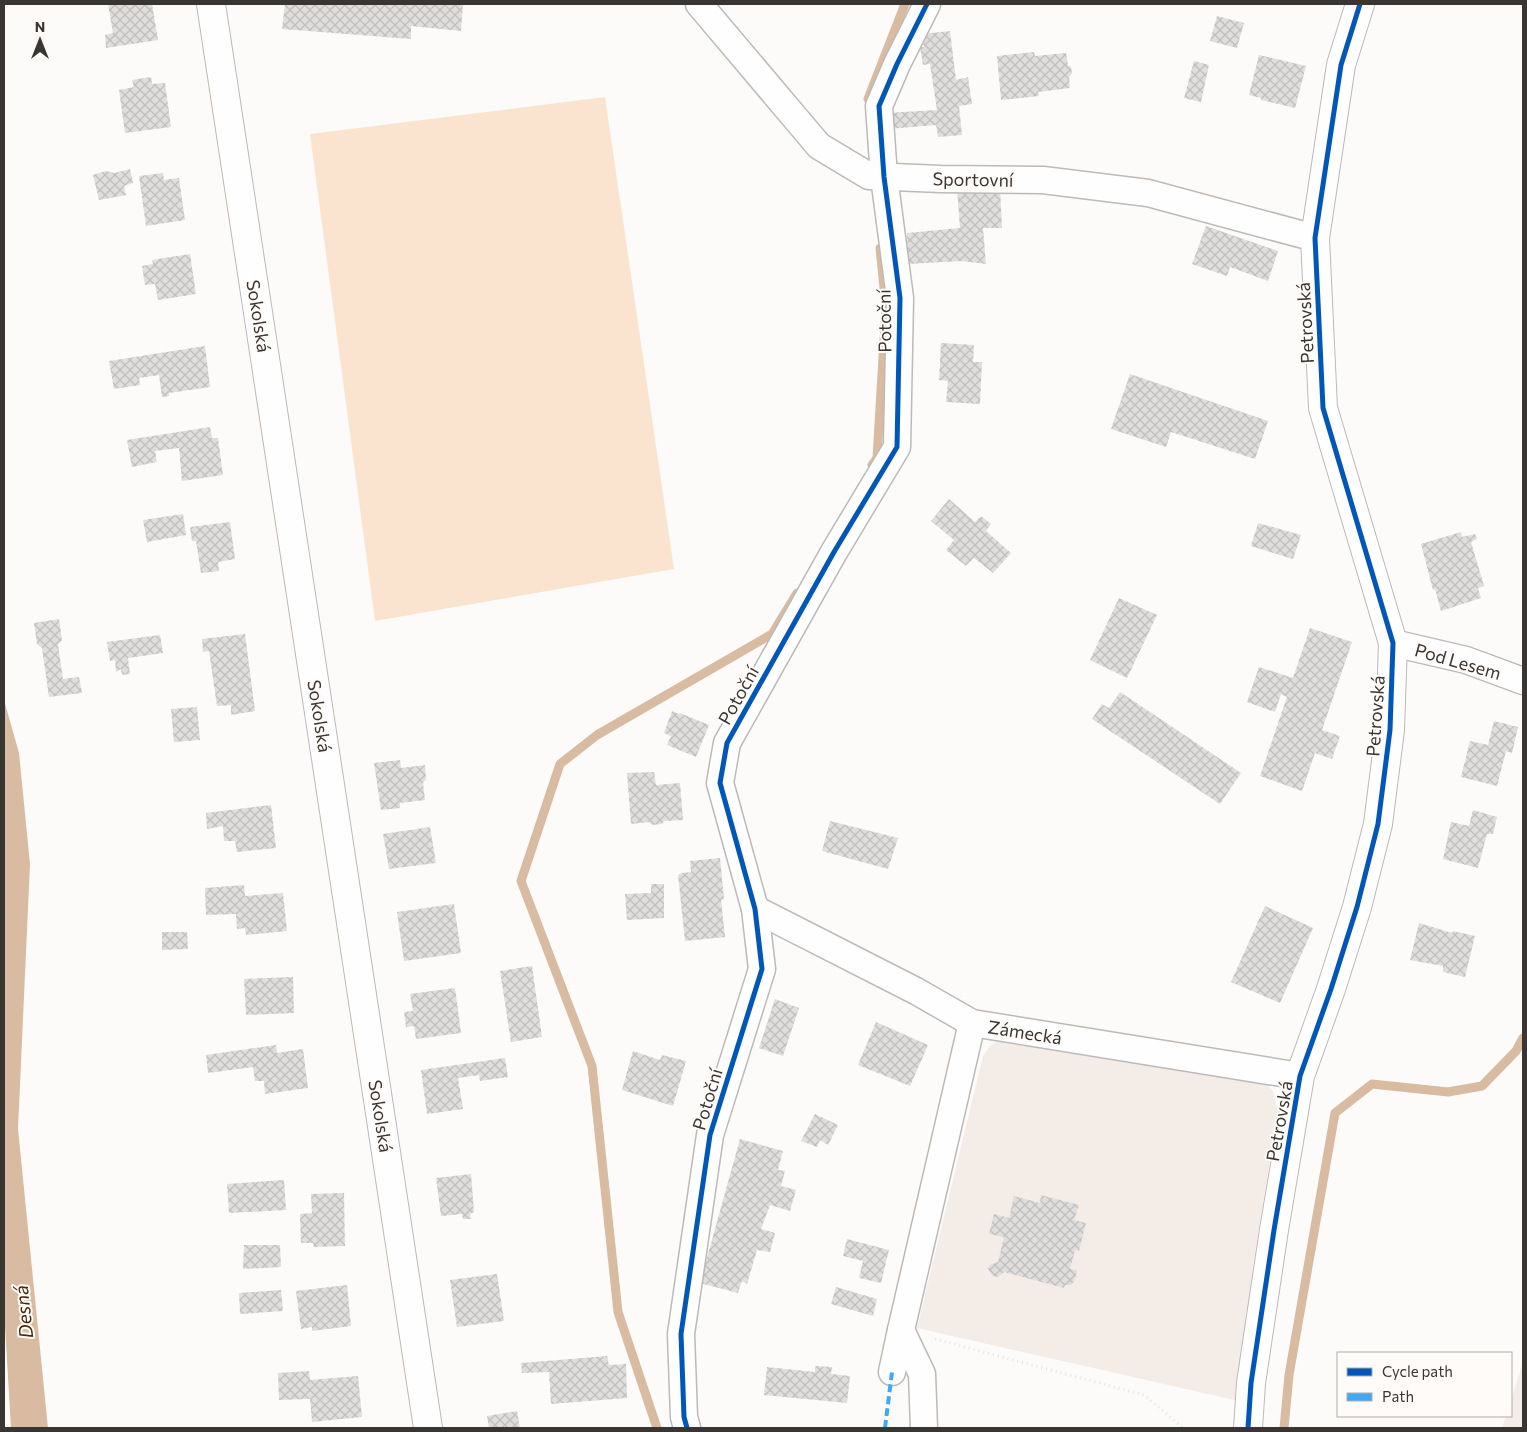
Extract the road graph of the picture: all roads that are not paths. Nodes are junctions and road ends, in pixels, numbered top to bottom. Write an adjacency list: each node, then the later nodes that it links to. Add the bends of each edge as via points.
1 (211, 4): 14 (street, Sokolská)
2 (699, 4): 5 (street, Sportovní, via 819,146)
3 (927, 4): 5 (street, Potoční, via 879,106)
4 (1360, 4): 6 (street, Petrovská, via 1341,65)
5 (877, 177): 6 (street, Sportovní, via 1043,180 1148,193); 9 (street, Potoční, via 900,298 897,447 727,743 720,783)
6 (1315, 238): 7 (street, Petrovská, via 1323,408)
7 (1392, 643): 8 (street, Pod Lesem, via 1466,660); 11 (street, Petrovská, via 1390,730 1378,824 1357,907)
8 (1523, 681)
9 (756, 909): 10 (street); 15 (street, Potoční, via 762,969 710,1135 681,1334)
10 (972, 1023): 11 (street, Zámecká); 12 (street, Zámecká)
11 (1300, 1076): 17 (street, Petrovská, via 1251,1383)
12 (901, 1330): 13 (street, Zámecká); 16 (street, via 922,1374)
13 (892, 1372)
14 (428, 1428)
15 (687, 1428)
16 (924, 1428)
17 (1248, 1428)

